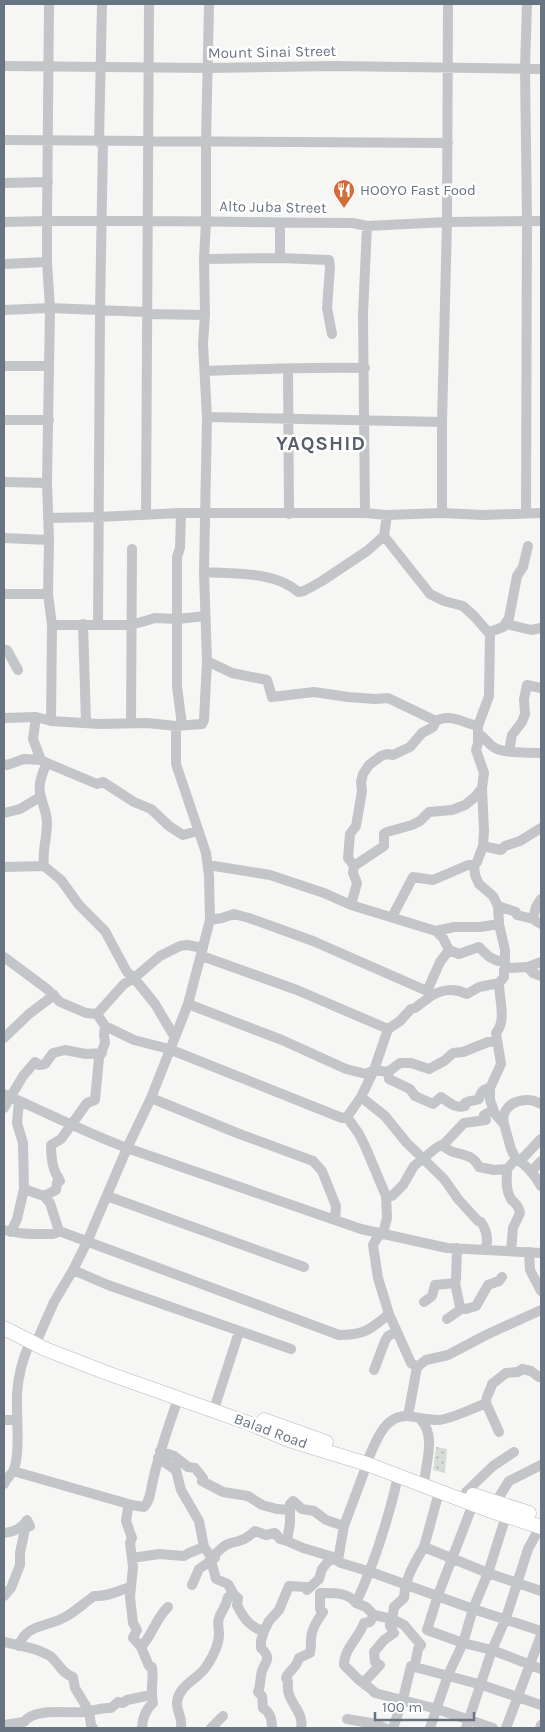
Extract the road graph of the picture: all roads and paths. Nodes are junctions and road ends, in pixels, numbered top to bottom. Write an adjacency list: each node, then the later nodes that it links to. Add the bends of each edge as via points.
1 (48, 4): 9 (street)
2 (102, 4): 8 (street)
3 (149, 4): 10 (street)
4 (209, 4): 12 (street)
5 (448, 4): 11 (street)
6 (528, 4): 14 (street)
7 (4, 66): 9 (street, Mount Sinai Street)
8 (101, 66): 9 (street, Mount Sinai Street); 10 (street, Mount Sinai Street); 17 (street)
9 (49, 67): 16 (street)
10 (149, 67): 12 (street, Mount Sinai Street); 18 (street)
11 (447, 67): 12 (street, Mount Sinai Street); 14 (street, Mount Sinai Street); 20 (street)
12 (208, 68): 19 (street)
13 (541, 68): 14 (street, Mount Sinai Street)
14 (524, 69): 23 (street)
15 (4, 140): 16 (street)
16 (47, 140): 17 (street); 21 (street)
17 (101, 142): 18 (street); 25 (street)
18 (148, 142): 19 (street); 28 (street)
19 (206, 142): 20 (street); 29 (street)
20 (448, 143): 30 (street)
21 (48, 182): 22 (street); 24 (street)
22 (4, 183)
23 (528, 220): 26 (street, Alto Juba Street); 30 (street, Alto Juba Street); 63 (street)
24 (47, 221): 25 (street, Alto Juba Street); 27 (street, Alto Juba Street); 35 (street)
25 (101, 221): 28 (street, Alto Juba Street); 39 (street)
26 (541, 221)
27 (4, 222)
28 (149, 222): 29 (street, Alto Juba Street); 40 (street)
29 (206, 222): 31 (street, Alto Juba Street); 34 (street)
30 (447, 222): 32 (street, Alto Juba Street); 53 (street)
31 (280, 223): 32 (street, Alto Juba Street); 33 (street)
32 (368, 226): 45 (street, via 363,315)
33 (280, 258): 34 (street); 42 (street, via 329,260 327,308)
34 (204, 259): 41 (street)
35 (48, 262): 36 (street); 37 (street)
36 (4, 264)
37 (50, 308): 38 (street); 39 (street); 44 (street)
38 (4, 310)
39 (100, 311): 40 (street); 66 (street)
40 (146, 313): 41 (street); 60 (street)
41 (205, 315): 47 (street, via 202,344)
42 (332, 334)
43 (4, 366): 44 (street)
44 (49, 366): 52 (street)
45 (365, 368): 46 (street); 50 (street)
46 (288, 369): 47 (street); 49 (street)
47 (205, 371): 48 (street)
48 (207, 417): 49 (street); 61 (street)
49 (288, 418): 50 (street); 62 (street)
50 (365, 419): 53 (street); 57 (street)
51 (4, 420): 52 (street)
52 (49, 420): 55 (street)
53 (442, 422): 58 (street)
54 (4, 482): 55 (street)
55 (47, 483): 65 (street)
56 (181, 513): 60 (street); 61 (street); 76 (street, via 177,557)
57 (365, 513): 62 (street); 64 (street)
58 (442, 513): 63 (street); 64 (street)
59 (541, 513): 63 (street)
60 (146, 514): 66 (street)
61 (205, 514): 62 (street); 72 (street)
62 (289, 514)
63 (526, 514)
64 (387, 515): 67 (street)
65 (48, 518): 66 (street); 69 (street)
66 (98, 518): 78 (street)
67 (384, 536): 72 (street, via 304,591 298,592 290,584 253,574); 83 (street, via 430,594 463,606)
68 (4, 538): 69 (street)
69 (49, 540): 74 (street)
70 (528, 546): 79 (street)
71 (132, 548): 81 (street)
72 (204, 572): 75 (street)
73 (4, 594): 74 (street)
74 (48, 594): 80 (street)
75 (205, 616): 76 (street); 85 (street)
76 (178, 619): 81 (street, via 155,618); 94 (street)
77 (83, 624): 78 (street); 80 (street); 92 (street)
78 (98, 624): 81 (street)
79 (506, 624): 82 (street, via 531,630); 83 (street)
80 (52, 625): 90 (street)
81 (131, 625): 93 (street)
82 (541, 628)
83 (490, 632): 95 (street, via 489,696)
84 (4, 650): 86 (street, via 8,650)
85 (207, 661): 91 (street, via 232,672 267,680 272,697 314,692 357,698 388,698); 94 (street, via 204,720 202,724)
86 (18, 670)
87 (541, 688): 96 (street, via 527,685 525,714 512,735)
88 (36, 717): 89 (street); 90 (street); 98 (street, via 33,739)
89 (4, 718)
90 (51, 721): 92 (street)
91 (436, 721): 95 (street, via 452,718); 110 (street, via 410,747 393,755 381,756 368,765 361,782 356,826 350,834 348,858)
92 (86, 722): 93 (street)
93 (131, 723): 94 (street)
94 (179, 725): 104 (street, via 176,764)
95 (478, 730): 96 (street, via 489,744); 100 (street, via 476,750 484,773)
96 (509, 751): 97 (street)
97 (541, 754)
98 (44, 762): 99 (street, via 24,759); 101 (street); 104 (street, via 97,784 103,782 151,809 183,835)
99 (4, 764)
100 (482, 788): 105 (street); 110 (street, via 465,805 429,812 412,825 387,832 384,834 384,846)
101 (40, 796): 102 (street, via 20,809); 109 (street, via 47,813)
102 (4, 813)
103 (541, 828): 105 (street, via 501,850)
104 (198, 831): 106 (street)
105 (483, 846): 107 (street)
106 (208, 865): 112 (street, via 270,875); 115 (street)
107 (474, 865): 113 (street, via 480,884); 114 (street, via 433,880 413,878)
108 (4, 866): 109 (street)
109 (44, 866): 126 (street, via 61,880 79,905 105,931 127,972)
110 (354, 866): 112 (street, via 357,883)
111 (541, 899): 116 (street, via 536,907)
112 (351, 905): 114 (street)
113 (498, 906): 116 (street); 117 (street)
114 (392, 917): 118 (street)
115 (210, 920): 120 (street); 128 (street, via 234,914 249,918 313,941)
116 (537, 922)
117 (498, 924): 118 (street); 123 (street)
118 (436, 931): 119 (street)
119 (449, 950): 123 (street, via 458,954 479,947 489,958); 128 (street, via 440,962)
120 (202, 952): 126 (street, via 187,945 174,949); 130 (street); 133 (street)
121 (4, 957): 129 (street)
122 (541, 962): 124 (street)
123 (506, 965): 124 (street); 127 (street)
124 (528, 967): 125 (street)
125 (541, 976)
126 (134, 978): 131 (street, via 124,984); 134 (street, via 155,1004)
127 (499, 983): 128 (street, via 467,994 460,991); 136 (street, via 502,1016 496,1033)
128 (429, 994): 133 (street)
129 (54, 995): 131 (street, via 60,1002); 135 (street)
130 (188, 1004): 134 (street); 139 (street, via 346,1069 366,1074)
131 (96, 1014): 132 (street)
132 (105, 1026): 137 (street, via 134,1040); 138 (street)
133 (388, 1029): 139 (street)
134 (174, 1036): 137 (street)
135 (4, 1038)
136 (497, 1041): 140 (street, via 453,1053 429,1069 400,1062); 141 (street, via 501,1064)
137 (169, 1049): 144 (street); 148 (street, via 333,1115)
138 (102, 1053): 142 (street, via 65,1050 53,1053 45,1064 35,1062 32,1065); 149 (street, via 95,1100 86,1103)
139 (374, 1070): 140 (street); 143 (street)
140 (388, 1072): 141 (street, via 390,1079 433,1104 441,1097 460,1108 468,1101 479,1099 484,1089)
141 (490, 1088): 147 (street)
142 (11, 1097): 146 (street); 149 (street); 160 (street, via 24,1143)
143 (360, 1097): 148 (street); 154 (street, via 385,1116)
144 (151, 1098): 153 (street); 164 (street, via 313,1161 322,1171 336,1206)
145 (541, 1104): 150 (street, via 528,1099 516,1102 505,1112)
146 (4, 1108)
147 (493, 1110): 150 (street); 152 (street, via 484,1115 486,1120 464,1123)
148 (347, 1117): 163 (street, via 359,1134)
149 (72, 1123): 153 (street); 161 (street, via 61,1139 51,1145 60,1181 56,1190)
150 (504, 1124): 155 (street, via 511,1149)
151 (541, 1139): 155 (street)
152 (442, 1145): 154 (street); 157 (street, via 453,1152 466,1154 479,1167)
153 (127, 1148): 162 (street); 164 (street)
154 (422, 1158): 163 (street, via 403,1185 392,1196); 170 (street, via 481,1222 488,1243)
155 (518, 1160): 157 (street); 158 (street)
156 (541, 1161): 158 (street)
157 (507, 1169): 171 (street, via 508,1191 518,1204 520,1213 512,1234)
158 (532, 1172): 159 (street)
159 (541, 1186)
160 (24, 1189): 161 (street); 166 (street, via 17,1218)
161 (44, 1196): 165 (street, via 50,1203)
162 (107, 1196): 168 (street); 174 (street)
163 (386, 1196): 167 (street, via 387,1218)
164 (335, 1220): 167 (street)
165 (59, 1230): 166 (street, via 54,1234 23,1235); 168 (street)
166 (7, 1231)
167 (383, 1233): 169 (street); 182 (street, via 373,1245 378,1278)
168 (87, 1242): 175 (street); 182 (street, via 339,1335 360,1334)
169 (457, 1248): 170 (street); 177 (street)
170 (485, 1250): 171 (street)
171 (511, 1251): 172 (street)
172 (529, 1252): 173 (street); 178 (street, via 530,1270)
173 (541, 1253)
174 (304, 1267)
175 (73, 1270): 186 (street); 188 (street)
176 (502, 1277): 180 (street, via 488,1285 476,1306)
177 (455, 1283): 179 (street, via 435,1285 432,1296); 180 (street)
178 (541, 1291)
179 (424, 1302)
180 (461, 1309): 184 (street)
181 (541, 1310): 190 (street, via 448,1355 426,1360)
182 (389, 1314): 187 (street)
183 (4, 1319): 188 (highway, Balad Road)
184 (448, 1319)
185 (4, 1328): 188 (highway, Balad Road)
186 (239, 1332): 189 (street); 194 (street)
187 (396, 1332): 190 (street, via 411,1363); 191 (street, via 385,1341)
188 (35, 1339): 193 (highway, Balad Road); 194 (highway, Balad Road); 198 (street, via 20,1371)
189 (290, 1350)
190 (417, 1367): 196 (street)
191 (374, 1370)
192 (541, 1376): 195 (street, via 522,1369 506,1373 492,1384)
193 (178, 1399): 202 (street); 203 (highway, Balad Road, via 289,1440)
194 (216, 1403): 203 (highway, Balad Road)
195 (486, 1403): 199 (street, via 441,1420); 200 (street)
196 (408, 1416): 199 (street); 203 (street, via 394,1420 383,1429)
197 (4, 1420): 198 (street)
198 (16, 1420): 205 (street, via 17,1446)
199 (421, 1420): 207 (street, via 428,1428 429,1439)
200 (499, 1432)
201 (514, 1452): 210 (street, via 493,1466)
202 (159, 1455): 212 (street, via 150,1497 144,1507); 213 (street, via 174,1456 188,1467 195,1468 202,1481 218,1490 248,1496 277,1510); 219 (street, via 176,1470 181,1490 199,1521)
203 (368, 1461): 206 (highway, Balad Road); 207 (highway, Balad Road); 216 (street)
204 (541, 1465): 211 (street, via 509,1482)
205 (13, 1471): 208 (street); 212 (street)
206 (398, 1476): 209 (highway, Balad Road); 225 (street, via 387,1524)
207 (425, 1476): 210 (highway, Balad Road)
208 (4, 1484)
209 (439, 1492): 210 (highway, Balad Road); 220 (street)
210 (469, 1498): 211 (highway, Balad Road); 214 (highway, Balad Road); 223 (street)
211 (496, 1502): 215 (highway, Balad Road)
212 (132, 1505): 221 (street, via 126,1518 132,1538)
213 (290, 1510): 216 (street, via 293,1501 302,1509 314,1511 326,1520); 218 (street)
214 (506, 1516): 215 (highway, Balad Road); 226 (street)
215 (541, 1524): 227 (street, via 528,1549)
216 (344, 1526): 224 (street)
217 (4, 1532): 236 (street, via 20,1528 27,1520 30,1526 25,1530 20,1565 11,1588)
218 (287, 1541): 222 (street, via 275,1533 266,1535 255,1531 246,1539 228,1544); 224 (street)
219 (204, 1547): 221 (street, via 184,1556 159,1554); 222 (street)
220 (424, 1547): 223 (street); 229 (street, via 410,1569)
221 (132, 1558): 231 (street)
222 (212, 1558): 228 (street, via 199,1569); 234 (street, via 216,1579 228,1584)
223 (452, 1559): 226 (street); 235 (street)
224 (338, 1560): 225 (street); 230 (street, via 330,1560)
225 (370, 1572): 229 (street); 237 (street)
226 (488, 1573): 227 (street); 239 (street)
227 (518, 1583): 232 (street); 241 (street)
228 (192, 1585)
229 (405, 1585): 235 (street); 242 (street, via 404,1598 394,1606)
230 (312, 1586): 233 (street); 244 (street, via 307,1590 306,1587 290,1586)
231 (130, 1587): 248 (street, via 94,1596 56,1622 26,1632); 249 (street, via 136,1630 133,1638)
232 (541, 1592)
233 (328, 1593): 237 (street, via 352,1598); 273 (street, via 320,1593 323,1612 315,1622 310,1653 299,1658 297,1666 286,1678 287,1692 302,1721)
234 (234, 1595): 244 (street, via 248,1623); 270 (street, via 228,1597 219,1616 218,1642 208,1664 184,1687 178,1698 176,1704)
235 (438, 1595): 239 (street); 247 (street, via 427,1630)
236 (4, 1596)
237 (356, 1603): 240 (street)
238 (168, 1607): 249 (street)
239 (473, 1609): 241 (street); 247 (street)
240 (374, 1614): 242 (street); 255 (street, via 370,1622 364,1623 344,1660 344,1665)
241 (506, 1618): 243 (street); 250 (street)
242 (392, 1619): 252 (street, via 404,1625 421,1646 415,1664); 255 (street, via 390,1626 394,1633 374,1652 375,1662 380,1665)
243 (541, 1630)
244 (264, 1631): 272 (street, via 261,1641 267,1663 258,1692 262,1696 263,1708 273,1722)
245 (541, 1636): 251 (street)
246 (4, 1642): 248 (street)
247 (463, 1642): 250 (street); 254 (street)
248 (19, 1646): 262 (street, via 51,1657 67,1676 73,1677 75,1688)
249 (141, 1647): 257 (street, via 148,1666 152,1666)
250 (492, 1650): 251 (street); 256 (street)
251 (529, 1665): 253 (street); 258 (street)
252 (411, 1666): 254 (street); 259 (street)
253 (541, 1669)
254 (448, 1675): 256 (street); 261 (street)
255 (365, 1685): 259 (street, via 375,1693)
256 (482, 1685): 258 (street); 265 (street)
257 (151, 1695): 262 (street, via 118,1702 111,1708); 269 (street, via 152,1703 142,1719)
258 (517, 1697): 260 (street); 278 (street)
259 (403, 1699): 261 (street); 275 (street)
260 (541, 1705)
261 (437, 1709): 265 (street); 276 (street)
262 (88, 1711): 266 (street, via 50,1711 24,1722); 268 (street)
263 (223, 1716): 271 (street)
264 (347, 1719): 274 (street)
265 (467, 1724): 277 (street)
266 (4, 1725)
267 (541, 1725): 279 (street)
268 (93, 1728)
269 (142, 1728)
270 (181, 1728)
271 (211, 1728)
272 (272, 1728)
273 (301, 1728)
274 (385, 1728)
275 (393, 1728)
276 (430, 1728)
277 (493, 1728)
278 (506, 1728)
279 (540, 1728)

